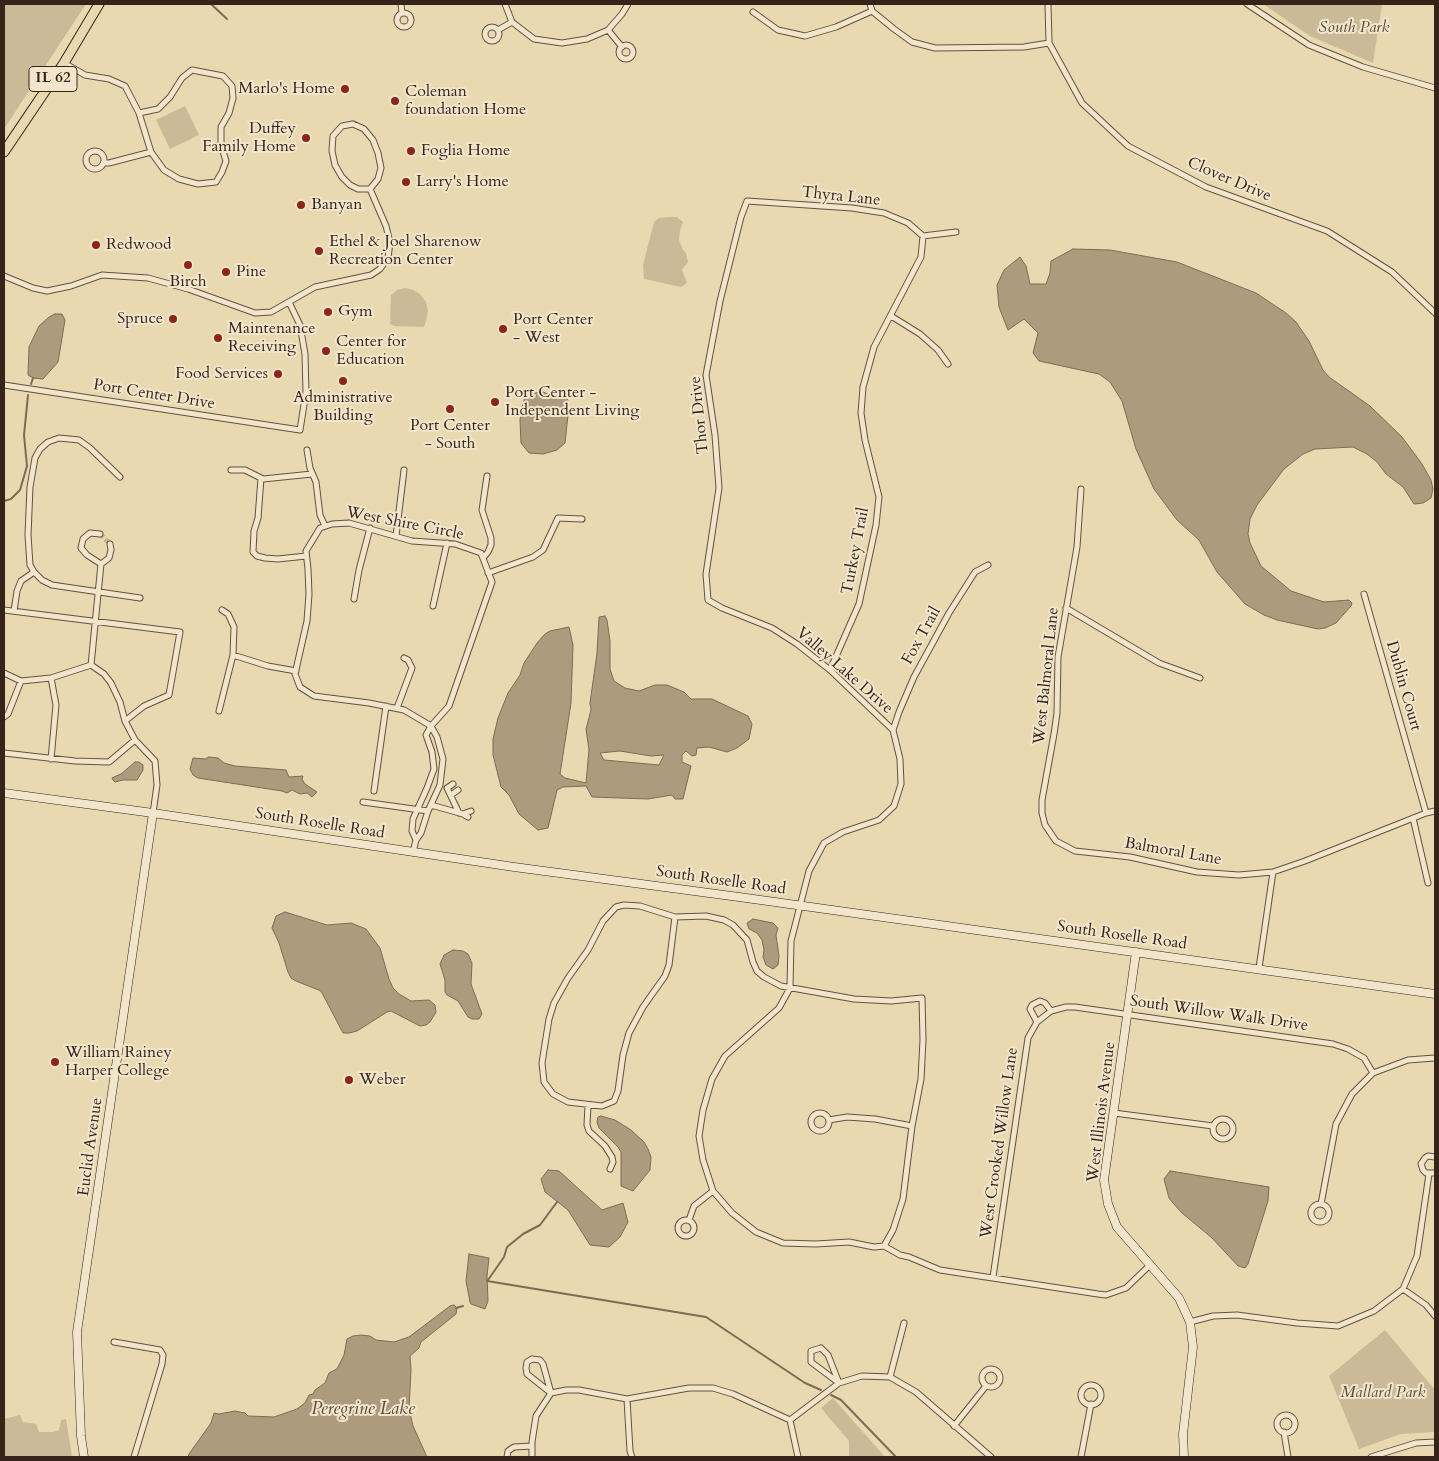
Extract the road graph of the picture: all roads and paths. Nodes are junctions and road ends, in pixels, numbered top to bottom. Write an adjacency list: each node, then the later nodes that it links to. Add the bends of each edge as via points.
1 (99, 4): 16 (main road, IL 62)
2 (401, 4): 9 (street)
3 (505, 4): 11 (street)
4 (628, 4): 13 (street)
5 (870, 4): 8 (street)
6 (1048, 4): 14 (street, Clover Drive)
7 (1247, 4): 17 (street, via 1309,45 1364,68)
8 (872, 11): 10 (street, via 805,36 778,30); 14 (street, via 912,42 935,48 1024,47)
9 (402, 12)
10 (753, 12)
11 (512, 22): 12 (street); 13 (street, via 534,39 562,43 587,39)
12 (498, 30)
13 (608, 30): 15 (street)
14 (1049, 43): 28 (street, Clover Drive, via 1082,103 1128,146 1206,187 1326,231 1392,272)
15 (622, 46)
16 (64, 63): 18 (street, via 85,75 109,79 125,86); 19 (main road, IL 62)
17 (1435, 88)
18 (139, 112): 20 (street); 20 (street, via 158,109 192,70 223,76 232,86 233,98 221,127 221,145 226,161 216,182 198,184 179,179 164,170)
19 (4, 152)
20 (151, 152): 21 (street)
21 (104, 163)
22 (370, 189): 22 (street, via 378,180 381,168 373,140 364,129 354,124 342,126 333,136 335,165 350,185); 27 (street, via 386,226 390,242 388,258 371,275 315,287)
23 (748, 201): 25 (street, Thyra Lane, via 884,213 908,223); 57 (street, Thor Drive, via 741,216 720,301 706,374 719,488 706,574)
24 (956, 232): 25 (street)
25 (923, 236): 29 (street, Turkey Trail, via 921,257)
26 (4, 276): 27 (street, via 47,291 102,275 148,278 255,313 271,312)
27 (289, 302): 31 (street, Port Center Drive, via 300,325 305,354 306,392 300,430)
28 (1435, 314)
29 (891, 316): 30 (street, via 920,334); 67 (street, Turkey Trail, via 874,348 863,387 861,413 864,440 879,497 876,525 859,604)
30 (948, 364)
31 (4, 385)
32 (307, 450): 35 (street)
33 (231, 470): 38 (street, via 245,470)
34 (404, 470): 44 (street)
35 (312, 474): 38 (street); 41 (street)
36 (486, 476): 48 (street, via 482,510 491,545)
37 (120, 478): 51 (street, via 79,440 59,438 40,449 35,458 30,487 28,535 30,565)
38 (261, 478): 47 (street, via 253,552 257,556 278,559)
39 (1081, 489): 59 (street, West Balmoral Lane, via 1077,547)
40 (582, 519): 52 (street, via 558,518 543,550 533,557)
41 (325, 526): 42 (street, West Shire Circle, via 349,523); 47 (street, West Shire Circle, via 312,540)
42 (370, 528): 44 (street, West Shire Circle); 56 (street)
43 (100, 534): 49 (street, via 90,532 83,539 81,548)
44 (396, 536): 46 (street, West Shire Circle)
45 (110, 544): 49 (street, via 109,558)
46 (447, 544): 48 (street, West Shire Circle, via 481,553); 58 (street)
47 (306, 556): 68 (street, West Shire Circle, via 307,621)
48 (483, 558): 52 (street)
49 (101, 564): 53 (street)
50 (988, 565): 79 (street, Fox Trail, via 975,572 949,613 914,677)
51 (34, 572): 53 (street, via 52,585); 62 (street, via 21,581)
52 (488, 573): 78 (street, via 492,582 490,591 449,706)
53 (99, 592): 55 (street); 63 (street)
54 (1364, 594): 97 (street, Dublin Court)
55 (140, 598)
56 (354, 599)
57 (708, 600): 67 (street, Valley Lake Drive, via 772,628)
58 (433, 606)
59 (1066, 608): 71 (street, via 1159,663); 100 (street, West Balmoral Lane, via 1058,657 1057,712 1042,800 1042,813)
60 (4, 610): 62 (street)
61 (222, 610): 64 (street, via 228,614 234,627)
62 (14, 611): 63 (street)
63 (96, 622): 66 (street); 77 (street, via 180,632 169,695 144,706)
64 (233, 655): 68 (street); 75 (street)
65 (404, 658): 74 (street, via 412,668)
66 (91, 665): 70 (street); 77 (street, via 111,683)
67 (830, 670): 79 (street, Valley Lake Drive)
68 (296, 671): 73 (street, via 300,687 314,696)
69 (4, 673): 72 (street)
70 (51, 678): 72 (street); 82 (street, via 56,706)
71 (1200, 678)
72 (21, 681): 76 (street)
73 (386, 706): 74 (street); 85 (street)
74 (397, 708): 78 (street)
75 (219, 711)
76 (4, 717)
77 (125, 721): 80 (street)
78 (431, 726): 91 (street, via 443,759 440,785); 92 (street, via 426,735 434,769)
79 (893, 730): 105 (street, Valley Lake Drive, via 900,759 901,784 894,806 879,820 843,832 824,843 809,871)
80 (135, 740): 82 (street, via 109,762); 96 (street, via 155,761 158,785)
81 (4, 753): 82 (street)
82 (51, 759)
83 (453, 784): 87 (street, via 447,788)
84 (458, 790): 87 (street)
85 (374, 791)
86 (4, 793): 96 (main road, South Roselle Road)
87 (451, 795): 89 (street)
88 (460, 799): 89 (street)
89 (454, 801): 98 (street)
90 (363, 802): 92 (street)
91 (431, 805): 93 (street); 98 (street)
92 (417, 809): 93 (street); 101 (street, via 412,819)
93 (428, 811): 101 (street)
94 (471, 811): 98 (street)
95 (1435, 811): 97 (street, Balmoral Lane)
96 (153, 813): 102 (main road, South Roselle Road); 148 (main road, Euclid Avenue, via 77,1332)
97 (1426, 813): 99 (street, Balmoral Lane)
98 (463, 815)
99 (1413, 818): 103 (street, Balmoral Lane); 104 (street)
100 (1050, 835): 103 (street, Balmoral Lane, via 1075,851 1130,857 1198,872 1239,875)
101 (416, 840): 102 (street)
102 (413, 852): 105 (main road, South Roselle Road)
103 (1273, 872): 108 (street)
104 (1428, 883)
105 (800, 906): 107 (main road, South Roselle Road); 109 (street, Valley Lake Drive, via 791,941)
106 (675, 917): 109 (street, via 706,916 733,925 747,940 757,971 772,982); 117 (street, via 669,965 629,1033 617,1096 602,1106); 117 (street, via 632,904 616,908 603,920 554,1003 542,1062 544,1082 561,1099)
107 (1136, 952): 108 (main road, South Roselle Road); 112 (main road, West Illinois Avenue)
108 (1258, 968): 110 (main road, South Roselle Road)
109 (790, 988): 120 (street, via 854,999 891,1001 922,998 921,1079); 126 (street, via 779,1008 725,1056 712,1079 702,1110 699,1136)
110 (1435, 994)
111 (1051, 1011): 112 (street, South Willow Walk Drive, via 1066,1007); 113 (street, South Willow Walk Drive); 114 (street, South Willow Walk Drive, via 1040,1001 1032,1004 1030,1009)
112 (1128, 1014): 116 (street, South Willow Walk Drive, via 1341,1045 1364,1058); 118 (main road, West Illinois Avenue)
113 (1042, 1017): 114 (street, West Crooked Willow Lane)
114 (1038, 1022): 131 (street, West Crooked Willow Lane, via 1028,1038)
115 (1435, 1058): 116 (street, via 1408,1060)
116 (1373, 1073): 127 (street, via 1352,1094 1336,1124)
117 (588, 1105): 123 (street, via 587,1126 612,1157)
118 (1114, 1113): 121 (street); 130 (main road, West Illinois Avenue, via 1104,1180 1108,1204 1117,1227)
119 (829, 1120): 120 (street, via 847,1117 875,1119)
120 (912, 1126): 129 (street, via 903,1199)
121 (1213, 1126): 121 (street, via 1214,1133 1220,1138 1226,1138 1233,1132 1227,1119 1218,1119)
122 (1435, 1157): 125 (street, via 1428,1156 1421,1164)
123 (610, 1169)
124 (1435, 1173): 125 (street)
125 (1429, 1174): 132 (street, via 1417,1256)
126 (713, 1191): 128 (street, via 694,1206); 129 (street, via 732,1213 756,1232 783,1243 849,1242)
127 (1321, 1204)
128 (689, 1220)
129 (884, 1246): 131 (street, via 940,1270)
130 (1150, 1264): 131 (street, via 1126,1288 1106,1295); 134 (main road, West Illinois Avenue, via 1180,1298)
131 (993, 1277)
132 (1403, 1289): 133 (street, via 1426,1305); 134 (street, via 1374,1311 1338,1326 1237,1315 1213,1316)
133 (1435, 1316)
134 (1190, 1322): 156 (main road, West Illinois Avenue, via 1193,1347 1183,1434)
135 (904, 1323): 137 (street)
136 (114, 1342): 149 (street, via 160,1350 163,1355)
137 (890, 1377): 138 (street, via 862,1376); 144 (street, via 916,1392)
138 (839, 1383): 138 (street, via 828,1355 821,1348 811,1351 811,1362); 143 (street)
139 (986, 1386): 144 (street)
140 (551, 1393): 140 (street, via 543,1364 536,1359 527,1362 527,1374); 141 (street, via 579,1390); 147 (street, via 536,1416)
141 (627, 1399): 143 (street, via 689,1388 713,1388); 152 (street)
142 (1090, 1404): 155 (street)
143 (790, 1420): 153 (street)
144 (954, 1426): 154 (street)
145 (1284, 1432): 157 (street)
146 (1435, 1442): 158 (street)
147 (532, 1446): 150 (street, via 514,1448 508,1451); 151 (street)
148 (84, 1457)
149 (134, 1457)
150 (507, 1457)
151 (532, 1457)
152 (632, 1457)
153 (798, 1457)
154 (991, 1457)
155 (1081, 1457)
156 (1184, 1457)
157 (1288, 1457)
158 (1371, 1457)

